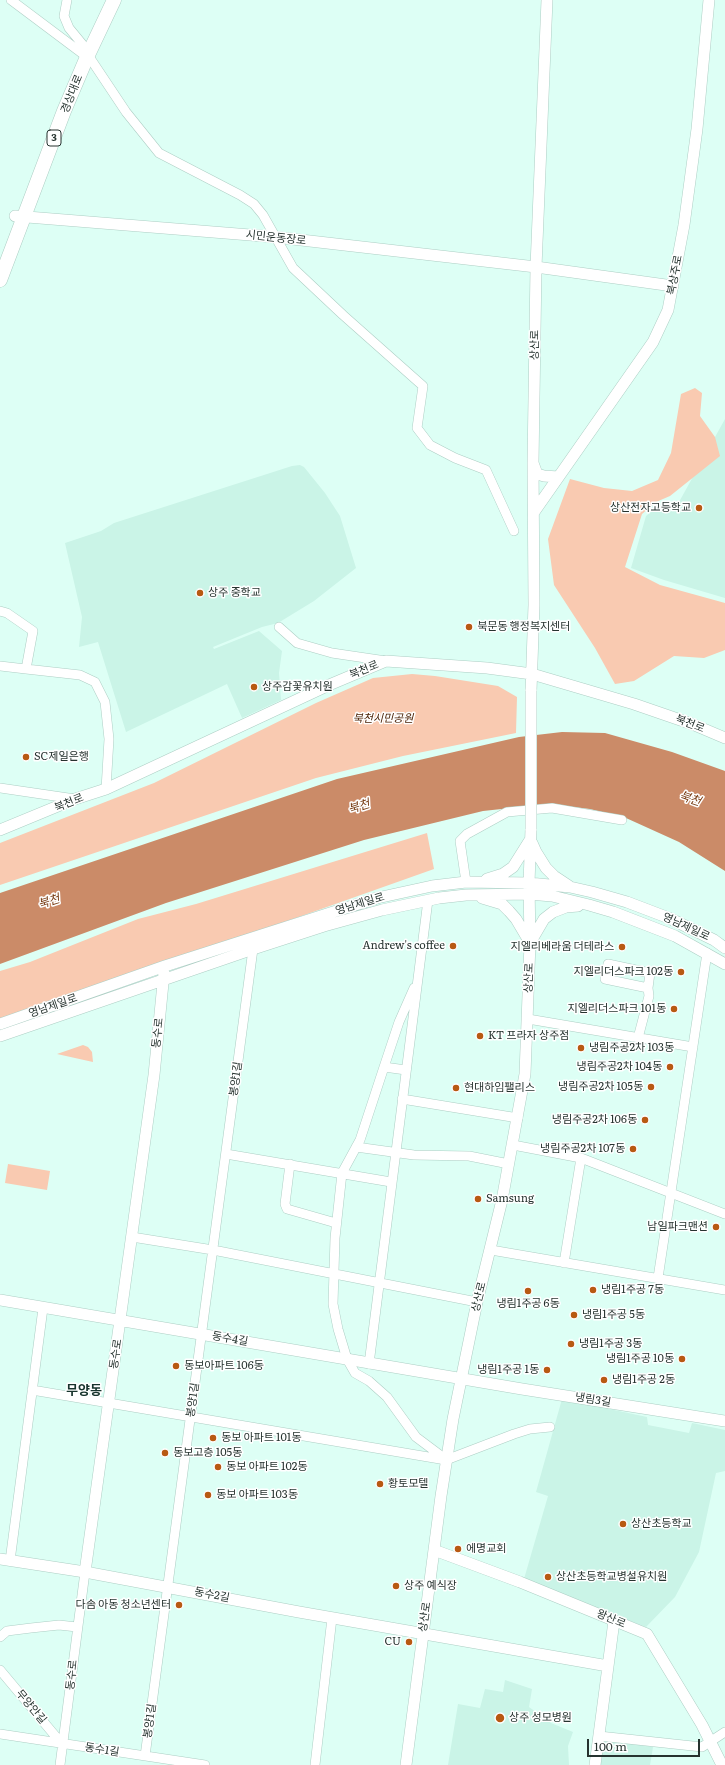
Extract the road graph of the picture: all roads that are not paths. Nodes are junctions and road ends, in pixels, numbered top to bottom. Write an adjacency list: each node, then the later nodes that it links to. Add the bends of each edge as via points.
1 (11, 0): 7 (street)
2 (67, 0): 7 (street, via 64,16)
3 (105, 0): 7 (main road, 경상대로 / 3)
4 (114, 0): 7 (main road, 경상대로 / 3)
5 (547, 0): 11 (street, 상산로)
6 (709, 0): 13 (street, 북상주로, via 697,130)
7 (84, 52): 8 (main road, 경상대로 / 3); 9 (street, via 126,112 159,153 254,204)
8 (20, 217): 9 (street, 시민운동장로); 10 (main road, 경상대로 / 3); 12 (main road, 경상대로 / 3)
9 (275, 237): 11 (street, 시민운동장로); 17 (street, via 293,268 423,386 417,428 430,445 486,470)
10 (0, 256)
11 (536, 267): 13 (street, 시민운동장로); 14 (street, 상산로)
12 (0, 280)
13 (673, 286): 15 (street, 북상주로, via 668,310 653,342)
14 (533, 463): 15 (street, via 537,474); 16 (street, 상산로)
15 (558, 477): 16 (street, 북상주로)
16 (534, 512): 23 (street, 상산로)
17 (514, 531)
18 (0, 611): 22 (street, via 33,631)
19 (279, 627): 20 (street, via 297,643 332,653)
20 (386, 661): 23 (street, 북천로); 26 (street, 북천로, via 329,684)
21 (0, 666): 22 (street)
22 (26, 669): 26 (street, via 80,675 95,682 105,702 109,739)
23 (532, 674): 24 (street, 북천로, via 634,704); 30 (street, 상산로, bridge)
24 (725, 738)
25 (0, 788): 27 (street)
26 (106, 790): 27 (street, 북천로)
27 (76, 799): 29 (street, 북천로)
28 (622, 820): 31 (street, via 552,808 507,812 467,834 460,841)
29 (0, 830)
30 (531, 834): 32 (street, via 513,866 503,874); 33 (street, via 536,852 546,868); 34 (street, 상산로)
31 (466, 882): 32 (street, 영남제일로); 43 (street, 영남제일로, via 432,886 377,898)
32 (480, 882): 34 (street, 영남제일로)
33 (570, 887): 34 (street, 영남제일로); 39 (street, 영남제일로, via 627,902 669,918)
34 (529, 888): 35 (street, 영남제일로); 37 (street, 영남제일로); 38 (street, 상산로)
35 (466, 895): 36 (street, 영남제일로); 38 (street, via 502,904 516,919)
36 (428, 900): 40 (street, 영남제일로, via 382,910); 44 (street)
37 (589, 905): 38 (street, via 566,907 553,912 544,919); 41 (street, 영남제일로, via 675,936)
38 (530, 943): 47 (street, 상산로)
39 (725, 948)
40 (253, 949): 45 (street, 영남제일로); 59 (street, 봉양1길)
41 (707, 953): 42 (street, 영남제일로); 51 (street)
42 (725, 964)
43 (165, 966): 45 (street, 동수로); 48 (street, 영남제일로)
44 (418, 977): 52 (street); 53 (street)
45 (164, 979): 49 (street, 영남제일로); 68 (street, 동수로)
46 (648, 988): 46 (street, via 605,979 608,964 650,973); 50 (street, via 649,996)
47 (528, 1019): 50 (street); 55 (street, 상산로, via 525,1074)
48 (0, 1024)
49 (0, 1036)
50 (638, 1038): 51 (street)
51 (693, 1047): 65 (street)
52 (384, 1067): 53 (street); 57 (street)
53 (406, 1070): 54 (street)
54 (402, 1099): 55 (street); 58 (street)
55 (518, 1118): 56 (street, 상산로)
56 (513, 1145): 60 (street); 62 (street, 상산로)
57 (356, 1147): 58 (street); 63 (street)
58 (395, 1153): 62 (street, via 414,1156 469,1156); 64 (street)
59 (226, 1154): 61 (street); 69 (street, 봉양1길)
60 (581, 1158): 65 (street); 71 (street)
61 (290, 1164): 63 (street); 67 (street, via 285,1204 287,1210)
62 (509, 1164): 70 (street, 상산로)
63 (342, 1174): 64 (street); 67 (street)
64 (391, 1182): 74 (street)
65 (671, 1193): 66 (street); 73 (street)
66 (725, 1214)
67 (336, 1223): 72 (street)
68 (132, 1237): 69 (street); 79 (street, 동수로)
69 (213, 1250): 72 (street); 80 (street, 봉양1길)
70 (490, 1250): 71 (street); 77 (street, 상산로)
71 (564, 1262): 73 (street)
72 (333, 1274): 74 (street); 81 (street, via 333,1304)
73 (658, 1278): 75 (street)
74 (379, 1282): 77 (street); 82 (street)
75 (725, 1290)
76 (0, 1300): 78 (street, 동수4길)
77 (477, 1302): 83 (street, 상산로)
78 (43, 1308): 79 (street, 동수4길); 84 (street)
79 (121, 1321): 80 (street, 동수4길); 85 (street, 동수로)
80 (202, 1335): 81 (street, 동수4길); 86 (street, 봉양1길)
81 (347, 1359): 82 (street, 동수4길); 89 (street, via 355,1373 369,1381 387,1398 416,1437)
82 (369, 1364): 83 (street, 동수4길)
83 (460, 1378): 87 (street, 냉림3길); 89 (street, 상산로)
84 (32, 1390): 85 (street); 91 (street)
85 (108, 1403): 86 (street); 92 (street, 동수로)
86 (191, 1416): 89 (street); 93 (street, 봉양1길)
87 (725, 1421)
88 (550, 1427): 89 (street, via 519,1432)
89 (446, 1460): 90 (street, 상산로)
90 (434, 1550): 95 (street, 왕산로); 97 (street, 상산로)
91 (5, 1560): 92 (street, 동수2길)
92 (85, 1572): 93 (street, 동수2길); 96 (street, 동수로)
93 (168, 1586): 94 (street, 동수2길); 106 (street, 봉양1길)
94 (332, 1618): 97 (street, 동수2길); 109 (street)
95 (614, 1621): 99 (street); 105 (street, 왕산로, via 648,1634 667,1665)
96 (77, 1627): 98 (street, via 58,1625 7,1631); 104 (street, 동수로)
97 (423, 1633): 99 (street, 동수2길); 110 (street, 상산로)
98 (0, 1637)
99 (608, 1666): 103 (street)
100 (0, 1670): 104 (street, 무양안길)
101 (725, 1732): 105 (street)
102 (0, 1734): 104 (street, 동수1길)
103 (599, 1736): 105 (street); 111 (street)
104 (62, 1744): 106 (street, 동수1길); 107 (street, 동수로)
105 (706, 1744): 112 (street, 왕산로)
106 (145, 1756): 108 (street, 동수1길)
107 (60, 1765)
108 (205, 1765)
109 (315, 1765)
110 (406, 1765)
111 (595, 1765)
112 (722, 1765)

